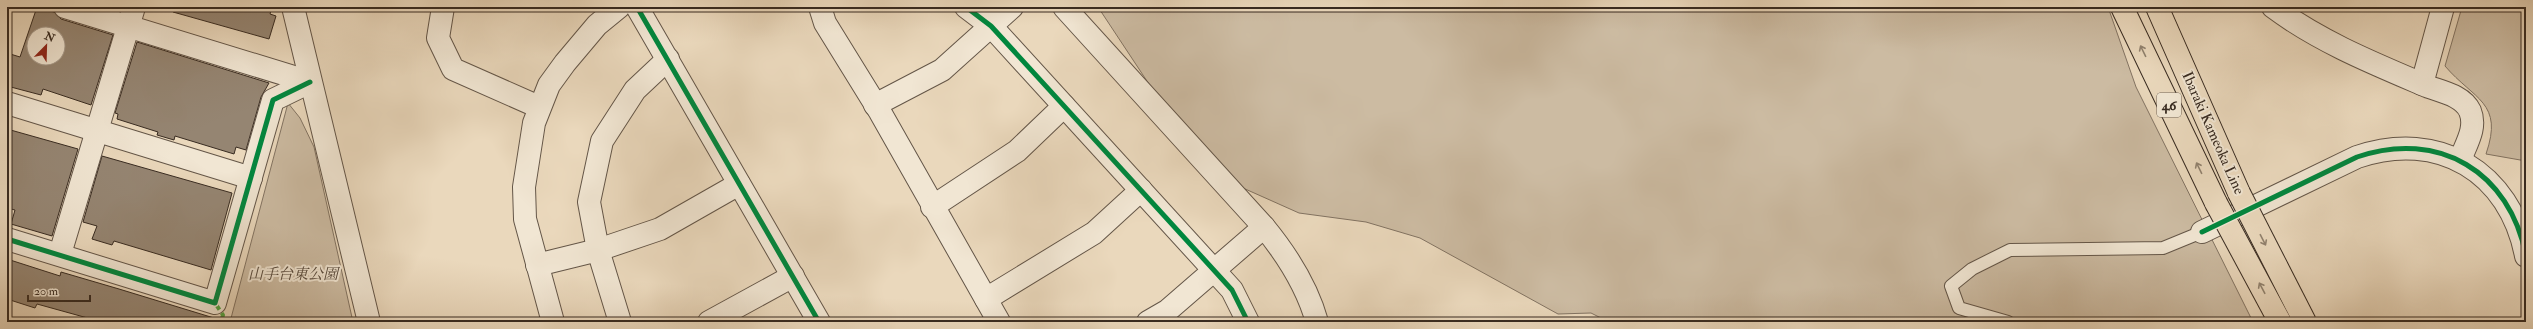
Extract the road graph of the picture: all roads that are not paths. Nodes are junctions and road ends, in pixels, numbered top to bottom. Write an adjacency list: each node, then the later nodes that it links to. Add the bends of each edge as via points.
1 (64, 7): 14 (street)
2 (293, 7): 17 (street)
3 (443, 7): 22 (street, via 438,38 453,69)
4 (619, 7): 22 (street, via 597,25 565,63 549,85)
5 (638, 7): 16 (street)
6 (820, 7): 20 (street, via 825,24)
7 (966, 7): 15 (street)
8 (1012, 7): 15 (street)
9 (1064, 7): 29 (street)
10 (2122, 7): 49 (main road, Ibaraki Kameoka Line / 46, one-way to 10, bridge, via 2216,203)
11 (2157, 7): 50 (main road, Ibaraki Kameoka Line / 46, one-way to 50, bridge, via 2239,193)
12 (2273, 7): 18 (street, via 2297,25 2348,52)
13 (2443, 7): 18 (street)
14 (131, 16): 17 (street); 23 (street)
15 (991, 26): 20 (street, via 942,70); 21 (street)
16 (668, 59): 26 (street); 32 (street, via 635,90 602,140 589,202)
17 (310, 82): 25 (street, via 273,100); 39 (street)
18 (2422, 84): 24 (street, via 2455,96 2470,110 2473,126)
19 (7, 103): 23 (street)
20 (875, 105): 28 (street)
21 (1064, 106): 27 (street); 28 (street, via 1017,151)
22 (539, 107): 35 (street, via 529,148 524,187 525,219)
23 (97, 131): 25 (street); 33 (street)
24 (2460, 160): 30 (street, via 2422,148 2378,149); 34 (street, via 2493,186 2511,210 2523,239)
25 (251, 178): 33 (street, via 215,303)
26 (738, 184): 32 (street, via 660,229); 37 (street)
27 (1141, 190): 36 (street); 38 (street, via 1094,233)
28 (932, 207): 38 (street)
29 (1264, 227): 36 (street); 47 (street, via 1300,280)
30 (2202, 232): 48 (lane, via 2163,248 2010,250 1972,269 1951,286 1959,308)
31 (7, 239): 33 (street)
32 (598, 250): 35 (street); 41 (street)
33 (60, 254)
34 (2526, 256)
35 (537, 265): 40 (street)
36 (1214, 270): 45 (street, via 1167,311); 46 (street, via 1232,290)
37 (792, 276): 42 (street); 43 (street)
38 (986, 299): 44 (street)
39 (369, 322)
40 (553, 322)
41 (620, 322)
42 (709, 322)
43 (819, 322)
44 (999, 322)
45 (1148, 322)
46 (1248, 322)
47 (1317, 322)
48 (2008, 322)
49 (2280, 322)
50 (2305, 322)

